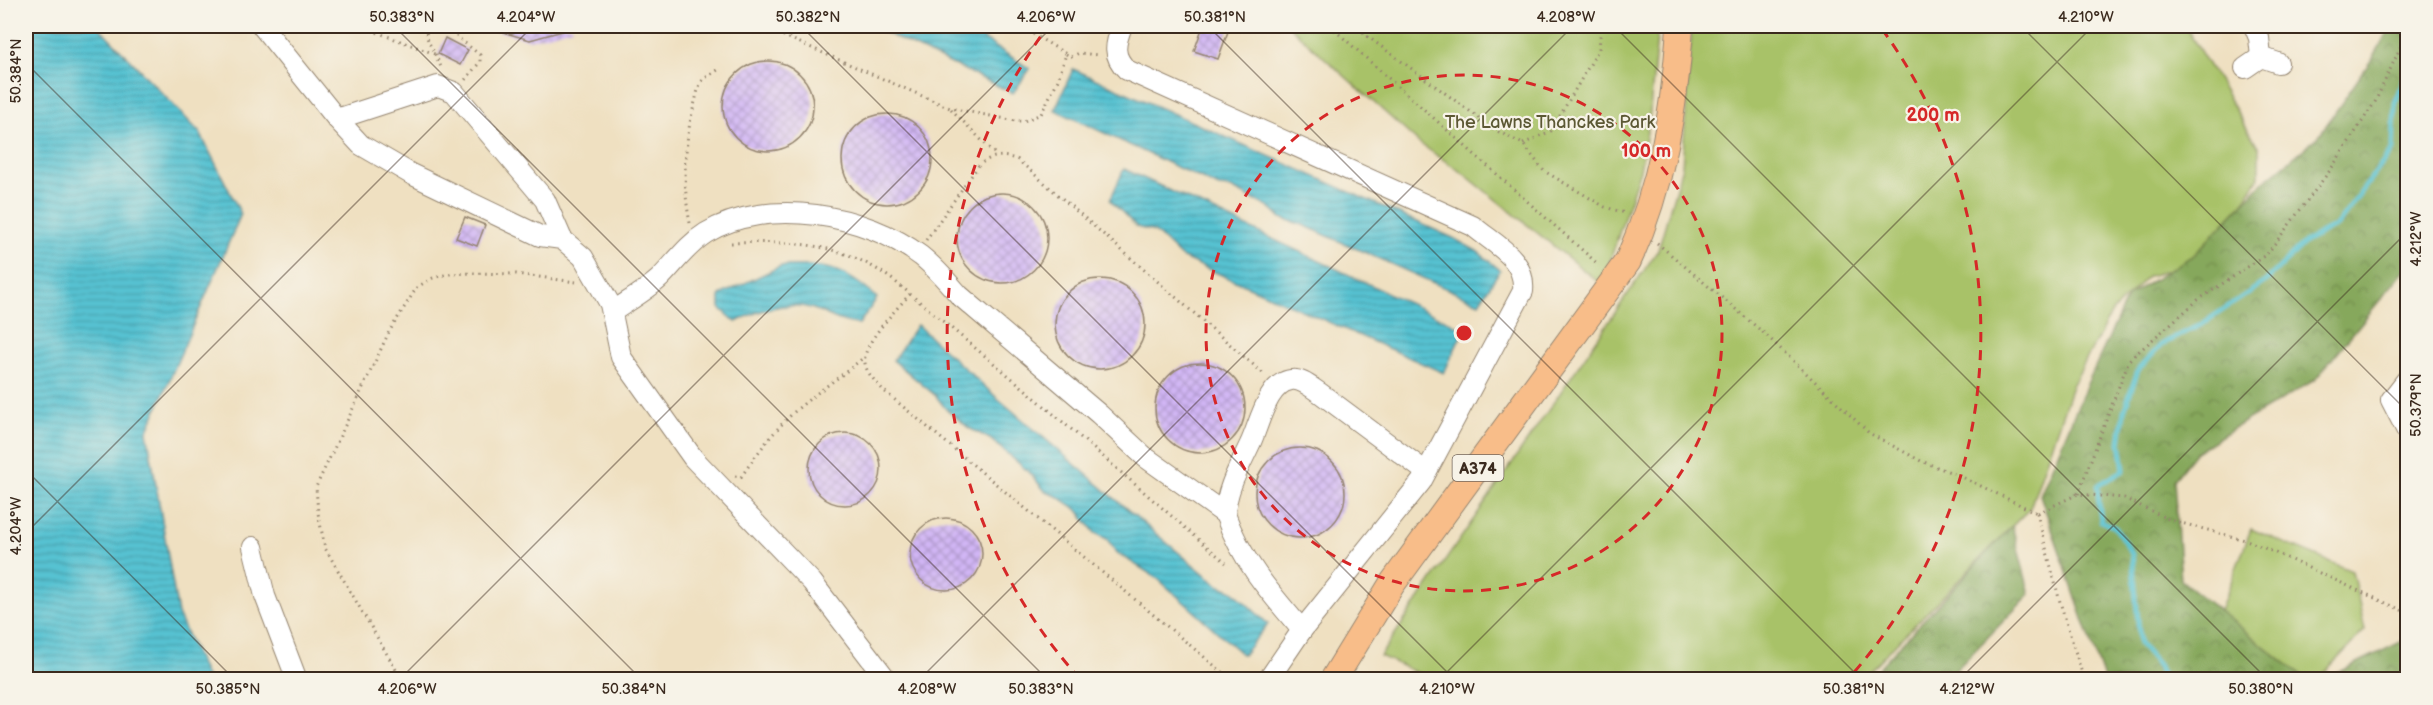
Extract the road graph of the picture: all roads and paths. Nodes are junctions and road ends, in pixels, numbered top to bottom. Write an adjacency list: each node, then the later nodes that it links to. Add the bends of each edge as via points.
1 (262, 26): 21 (street)
2 (360, 26): 14 (path)
3 (425, 26): 14 (path)
4 (448, 26): 19 (path, via 480,55 480,62)
5 (761, 26): 20 (path)
6 (1020, 26): 15 (path)
7 (1122, 26): 16 (street)
8 (1330, 26): 29 (path)
9 (1362, 26): 22 (path, via 1364,34 1497,130)
10 (1601, 26): 22 (path, via 1599,49 1551,131)
11 (1680, 26): 24 (main road, A374, via 1668,137)
12 (2254, 26): 17 (street)
13 (2408, 31): 39 (path, via 2375,102 2267,254 2198,300 2130,360)
14 (435, 54): 19 (path)
15 (1066, 54): 16 (path); 20 (path, via 1045,108 1036,117 1016,121)
16 (1116, 56): 37 (street, via 1127,70 1473,226 1508,251 1519,266 1523,291)
17 (2261, 62)
18 (719, 69): 26 (path, via 703,80 699,88 687,141 685,181)
19 (454, 92): 21 (street, via 438,86); 25 (street, via 545,200)
20 (950, 108): 23 (path)
21 (337, 119): 25 (street, via 361,145 411,174 540,236)
22 (1523, 144): 24 (path, via 1544,171)
23 (998, 156): 28 (path, via 979,165); 35 (path, via 1009,156 1028,167 1259,371)
24 (1644, 226): 29 (main road, A374); 40 (path, via 1869,433)
25 (562, 239): 30 (street, via 583,257)
26 (693, 242): 28 (street, via 741,218 805,213 879,232); 32 (street, via 659,279)
27 (729, 243): 31 (path, via 807,244 833,249 875,267)
28 (917, 254): 41 (street, via 1145,457)
29 (1616, 280): 51 (main road, A374, via 1392,584)
30 (599, 285): 32 (street); 47 (path, via 516,274 448,274 417,287 389,332 315,496 325,548)
31 (910, 294): 33 (path, via 878,332); 43 (path)
32 (612, 312): 38 (street, via 621,357 693,458)
33 (864, 356): 38 (path, via 791,415 760,448 741,477 726,474); 49 (path, via 865,366 883,390)
34 (2408, 378): 36 (street, via 2391,400)
35 (1280, 385): 37 (street, via 1288,380 1302,382); 41 (street, via 1265,405 1239,463)
36 (2408, 433)
37 (1426, 472): 45 (street)
38 (715, 481): 48 (street, via 812,582)
39 (2078, 494): 40 (path); 44 (path, via 2124,498 2170,520 2249,541)
40 (2037, 513): 52 (path)
41 (1225, 514): 45 (street, via 1241,553)
42 (253, 548): 46 (street)
43 (1229, 565)
44 (2408, 613)
45 (1302, 630): 50 (street)
46 (297, 680)
47 (402, 680)
48 (887, 680)
49 (1236, 680)
50 (1268, 680)
51 (1334, 680)
52 (2084, 680)

